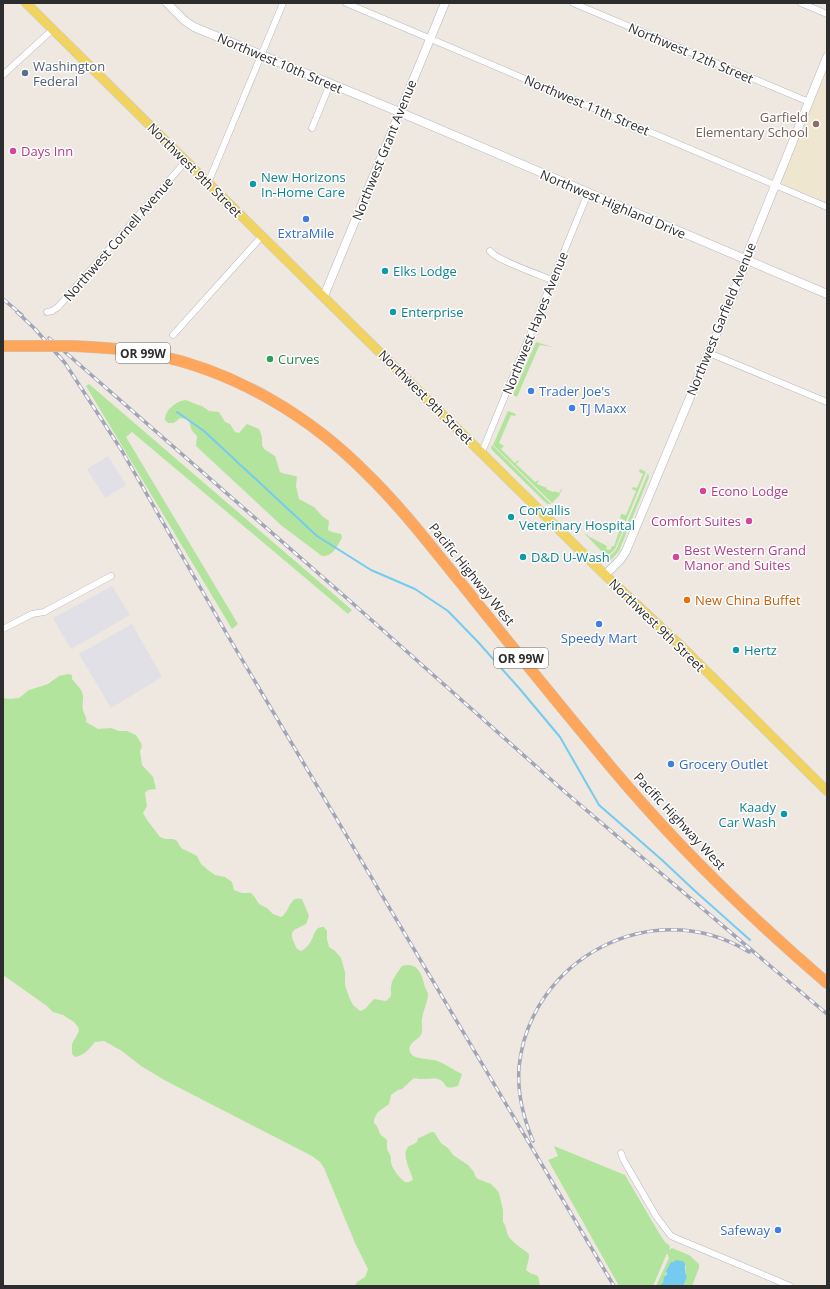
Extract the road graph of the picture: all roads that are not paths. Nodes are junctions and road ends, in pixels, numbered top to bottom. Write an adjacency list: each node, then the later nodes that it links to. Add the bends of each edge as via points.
1 (26, 3): 9 (main road, Northwest 9th Street)
2 (167, 3): 11 (street, Northwest 10th Street, via 191,25)
3 (283, 3): 11 (street)
4 (346, 3): 10 (street, Northwest 11th Street)
5 (445, 3): 10 (street, Northwest Grant Avenue)
6 (573, 3): 15 (street, Northwest 12th Street)
7 (801, 3): 8 (street)
8 (827, 14)
9 (52, 30): 13 (street); 18 (main road, Northwest 9th Street)
10 (430, 38): 16 (street, Northwest Grant Avenue); 20 (street, Northwest 11th Street)
11 (262, 55): 14 (street, Northwest 10th Street); 19 (street)
12 (827, 57): 15 (street, Northwest Garfield Avenue)
13 (3, 75)
14 (330, 84): 16 (street, Northwest 10th Street); 17 (street)
15 (809, 102): 20 (street, Northwest Garfield Avenue)
16 (400, 112): 21 (street, Northwest Highland Drive); 28 (street, Northwest Grant Avenue)
17 (312, 128)
18 (186, 161): 19 (main road, Northwest 9th Street); 29 (street, Northwest Cornell Avenue, via 58,307)
19 (208, 183): 23 (main road, Northwest 9th Street)
20 (775, 184): 22 (street, Northwest 11th Street); 25 (street, Northwest Garfield Avenue)
21 (588, 193): 25 (street, Northwest Highland Drive); 26 (street, Northwest Hayes Avenue)
22 (827, 207)
23 (262, 236): 28 (main road, Northwest 9th Street); 30 (street)
24 (490, 251): 26 (street)
25 (745, 260): 27 (street, Northwest Highland Drive); 32 (street, Northwest Garfield Avenue)
26 (552, 280): 34 (street, Northwest Hayes Avenue)
27 (827, 294)
28 (324, 296): 34 (main road, Northwest 9th Street)
29 (47, 312)
30 (173, 335)
31 (3, 346): 39 (highway, Pacific Highway West / OR 99W, bridge, via 118,349 193,365 219,374 265,397 325,435 371,478 408,519 598,752 678,843 743,907)
32 (708, 353): 33 (street); 35 (street, Northwest Garfield Avenue, via 626,551 621,560)
33 (827, 402)
34 (482, 452): 35 (main road, Northwest 9th Street)
35 (605, 575): 38 (main road, Northwest 9th Street)
36 (111, 576): 37 (street, via 44,612 32,614)
37 (3, 629)
38 (827, 791)
39 (827, 983)
40 (621, 1153): 41 (street, via 656,1216 671,1236)
41 (790, 1286)

